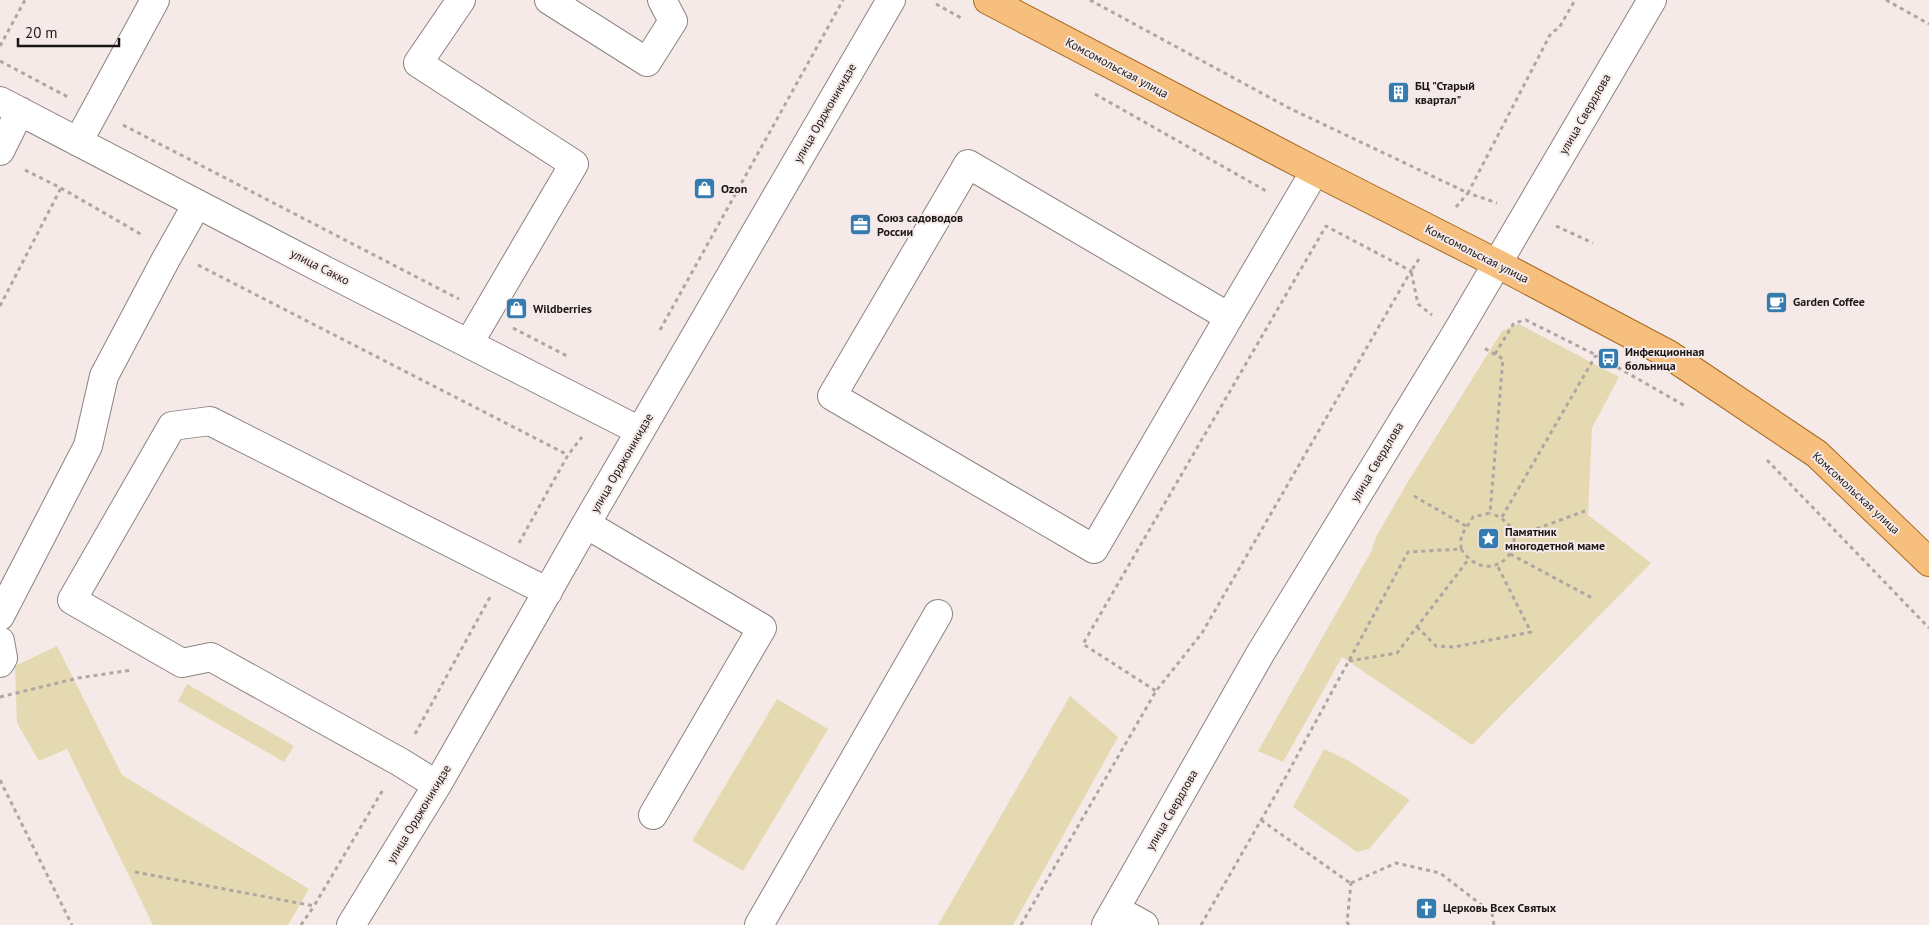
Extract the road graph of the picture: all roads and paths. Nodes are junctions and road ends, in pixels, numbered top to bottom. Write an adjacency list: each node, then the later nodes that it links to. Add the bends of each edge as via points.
1 (25, 0): 16 (path)
2 (155, 0): 20 (street)
3 (461, 0): 31 (street, via 418,63 574,164)
4 (549, 0): 5 (street, via 647,62 673,21)
5 (662, 0)
6 (843, 0): 33 (path)
7 (891, 0): 39 (street, улица Орджоникидзе)
8 (988, 0): 23 (main road, Комсомольская улица)
9 (1090, 0): 10 (path, via 1289,108 1468,194 1551,33 1559,28)
10 (1575, 0)
11 (1652, 0): 29 (street, улица Свердлова)
12 (1886, 0): 15 (path)
13 (936, 4): 14 (path)
14 (970, 23)
15 (1929, 24)
16 (0, 46)
17 (0, 61): 20 (path)
18 (1089, 91): 26 (path)
19 (10, 106): 21 (street, улица Сакко); 22 (street)
20 (95, 110): 21 (street); 31 (path)
21 (78, 142): 25 (street, улица Сакко)
22 (9, 159): 24 (path)
23 (1315, 172): 26 (street); 29 (main road, Комсомольская улица)
24 (61, 188): 28 (path); 30 (path)
25 (197, 204): 28 (street); 34 (street, улица Сакко)
26 (1294, 206): 27 (path); 32 (street)
27 (1326, 226): 65 (path, via 1083,644); 65 (path, via 1411,271 1202,633)
28 (170, 251): 40 (path); 58 (street, via 104,376 88,446)
29 (1498, 264): 52 (main road, Комсомольская улица, via 1668,354 1817,454); 75 (street, улица Свердлова, via 1260,654)
30 (0, 306)
31 (486, 314): 34 (street); 36 (path)
32 (1230, 317): 32 (street, via 968,164 832,396 1094,549)
33 (656, 336)
34 (469, 343): 37 (street, улица Сакко)
35 (1596, 355): 38 (path); 44 (path, via 1526,320 1514,323 1495,354 1503,359); 45 (path)
36 (575, 360)
37 (603, 412): 39 (street, улица Сакко); 40 (path)
38 (1694, 412)
39 (640, 431): 46 (street, улица Орджоникидзе)
40 (568, 455): 54 (path)
41 (1765, 458): 60 (path)
42 (1414, 496): 47 (path)
43 (1585, 511): 48 (path)
44 (1490, 513): 45 (path); 47 (path, via 1473,517)
45 (1502, 517): 48 (path, via 1511,526)
46 (586, 524): 55 (street, улица Орджоникидзе); 70 (street, via 762,628)
47 (1466, 526): 49 (path, via 1461,536)
48 (1514, 537): 50 (path)
49 (1461, 549): 51 (path); 62 (path, via 1408,552)
50 (1510, 554): 53 (path); 56 (path)
51 (1468, 560): 53 (path, via 1483,566); 59 (path)
52 (1929, 562)
53 (1497, 566): 59 (path, via 1531,632 1454,647 1436,646)
54 (504, 570): 55 (street); 67 (path); 67 (street, via 210,421 172,426 72,600 182,663 211,656)
55 (548, 592): 69 (street, улица Орджоникидзе)
56 (1594, 599)
57 (938, 614): 79 (street)
58 (0, 616)
59 (1417, 627): 62 (path, via 1397,654)
60 (1929, 628)
61 (0, 641): 63 (street, via 3,658)
62 (1350, 661): 71 (path)
63 (0, 663)
64 (135, 670): 66 (path, via 78,678)
65 (1156, 690): 80 (path)
66 (0, 697)
67 (400, 762): 69 (street); 74 (path)
68 (0, 780): 76 (path)
69 (437, 786): 78 (street, улица Орджоникидзе)
70 (653, 815)
71 (1261, 820): 73 (path); 82 (path)
72 (135, 872): 74 (path)
73 (1350, 883): 83 (path); 84 (path, via 1396,863 1440,873 1492,913)
74 (314, 906): 77 (path)
75 (1111, 917): 81 (street)
76 (72, 925)
77 (301, 925)
78 (352, 925)
79 (759, 925)
80 (1021, 925)
81 (1144, 925)
82 (1201, 925)
83 (1348, 925)
84 (1494, 925)

